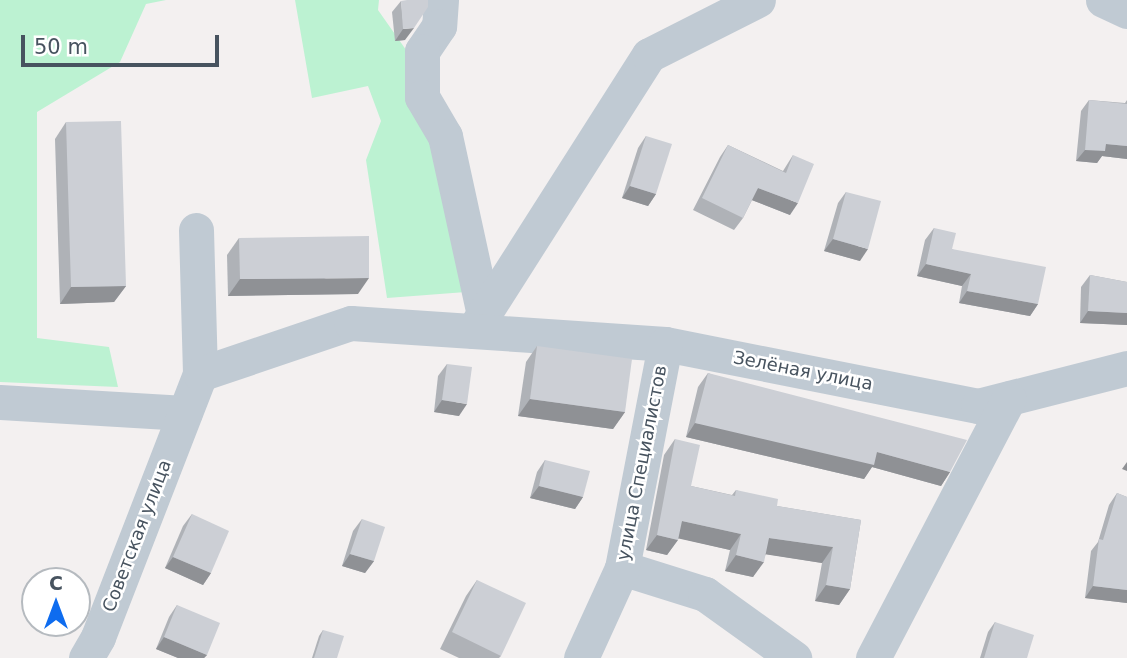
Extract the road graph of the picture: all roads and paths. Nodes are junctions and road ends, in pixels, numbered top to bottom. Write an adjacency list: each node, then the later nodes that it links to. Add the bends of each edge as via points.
1 (441, 0): 6 (street, via 439,26 422,51 422,97 445,136)
2 (758, 0): 6 (street, via 649,55)
3 (1103, 0): 4 (street)
4 (1127, 10)
5 (196, 230): 9 (street)
6 (478, 323): 7 (street, Зелёная улица); 9 (street, Зелёная улица, via 351,323)
7 (665, 344): 10 (street, Зелёная улица, via 978,406); 13 (street, улица Специалистов)
8 (1127, 368): 10 (street, Зелёная улица)
9 (200, 374): 12 (street)
10 (1009, 398): 17 (street)
11 (0, 402): 12 (street)
12 (185, 413): 14 (street, Советская улица)
13 (622, 568): 15 (street, улица Специалистов); 16 (street, via 705,594)
14 (86, 658)
15 (581, 658)
16 (794, 658)
17 (873, 658)

